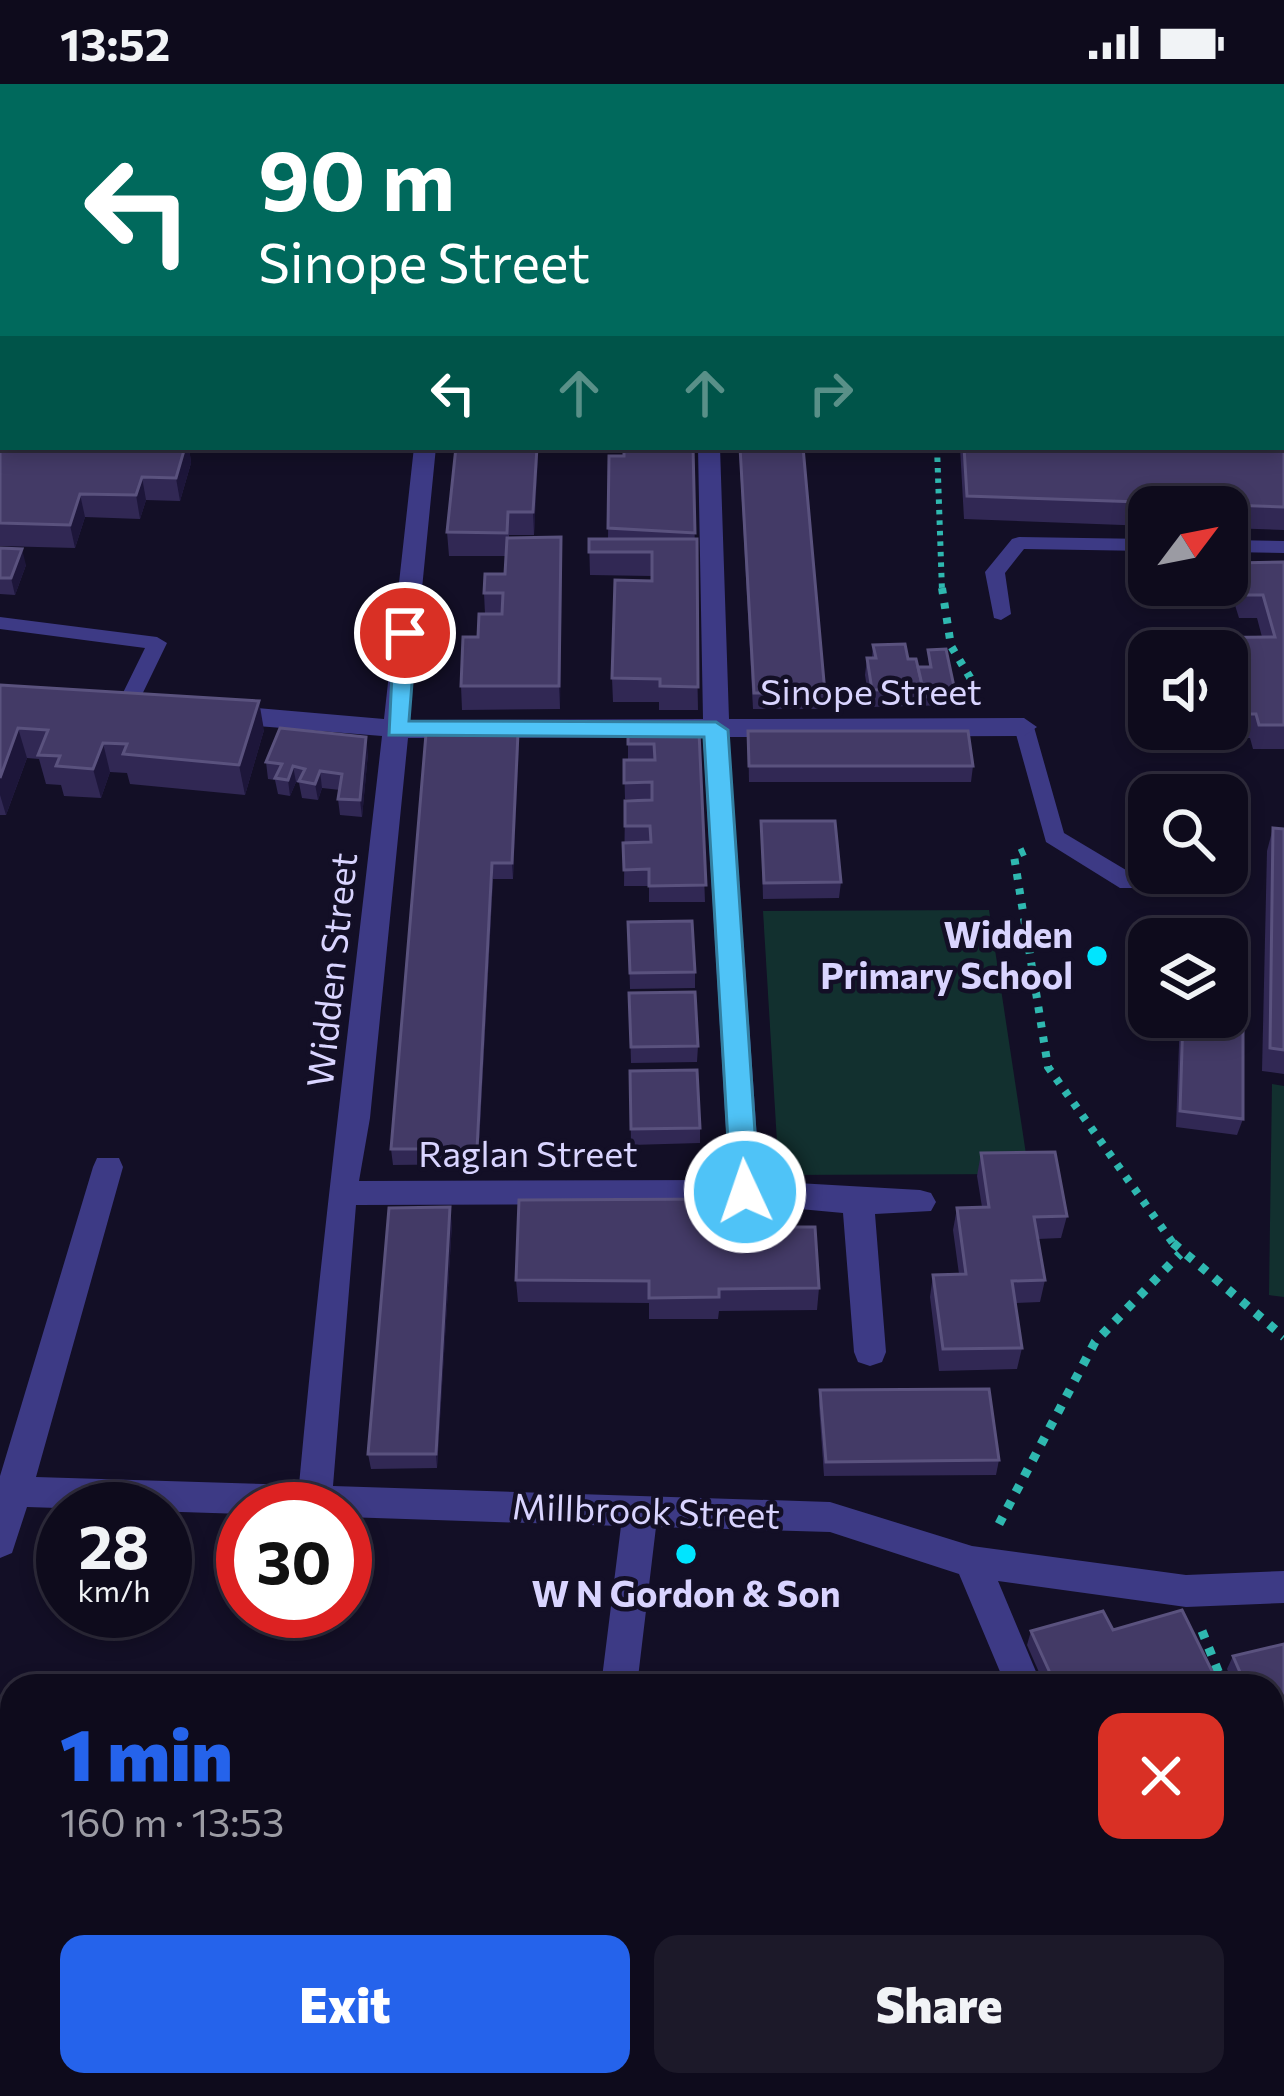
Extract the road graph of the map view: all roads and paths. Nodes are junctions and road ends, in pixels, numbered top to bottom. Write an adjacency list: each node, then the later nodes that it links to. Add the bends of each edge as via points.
1 (424, 450): 13 (street, Widden Street)
2 (709, 450): 14 (street)
3 (937, 450): 12 (path, via 951,646)
4 (1128, 545): 7 (lane, via 1019,543 995,572)
5 (1248, 546): 6 (lane)
6 (1284, 547)
7 (1001, 614)
8 (0, 622): 9 (lane, via 157,643)
9 (116, 704): 10 (street)
10 (156, 708)
11 (187, 711): 13 (street, Sinope Street)
12 (1012, 727): 14 (street, Sinope Street); 15 (lane)
13 (397, 729): 14 (street, Sinope Street); 19 (street, Widden Street)
14 (716, 730): 18 (street)
15 (1054, 837): 16 (lane); 22 (path, via 1014,856 1048,1067)
16 (1128, 882)
17 (108, 1167): 26 (street)
18 (745, 1192): 19 (street, Raglan Street); 20 (street, Raglan Street)
19 (341, 1193): 25 (street, Widden Street)
20 (858, 1202): 21 (street, Raglan Street); 24 (street)
21 (920, 1202)
22 (1180, 1254): 23 (path); 31 (path, via 1095,1342 1011,1508)
23 (1284, 1337)
24 (870, 1352)
25 (317, 1482)
26 (8, 1492): 27 (street, Millbrook Street); 30 (street)
27 (216, 1498)
28 (372, 1503): 29 (street, Millbrook Street)
29 (640, 1511): 31 (street, Millbrook Street, via 830,1516); 34 (street)
30 (0, 1542)
31 (973, 1562): 33 (street, Millbrook Street); 35 (street)
32 (1284, 1587): 33 (street, Millbrook Street)
33 (1186, 1591): 36 (path)
34 (620, 1674)
35 (1019, 1674)
36 (1219, 1674)

